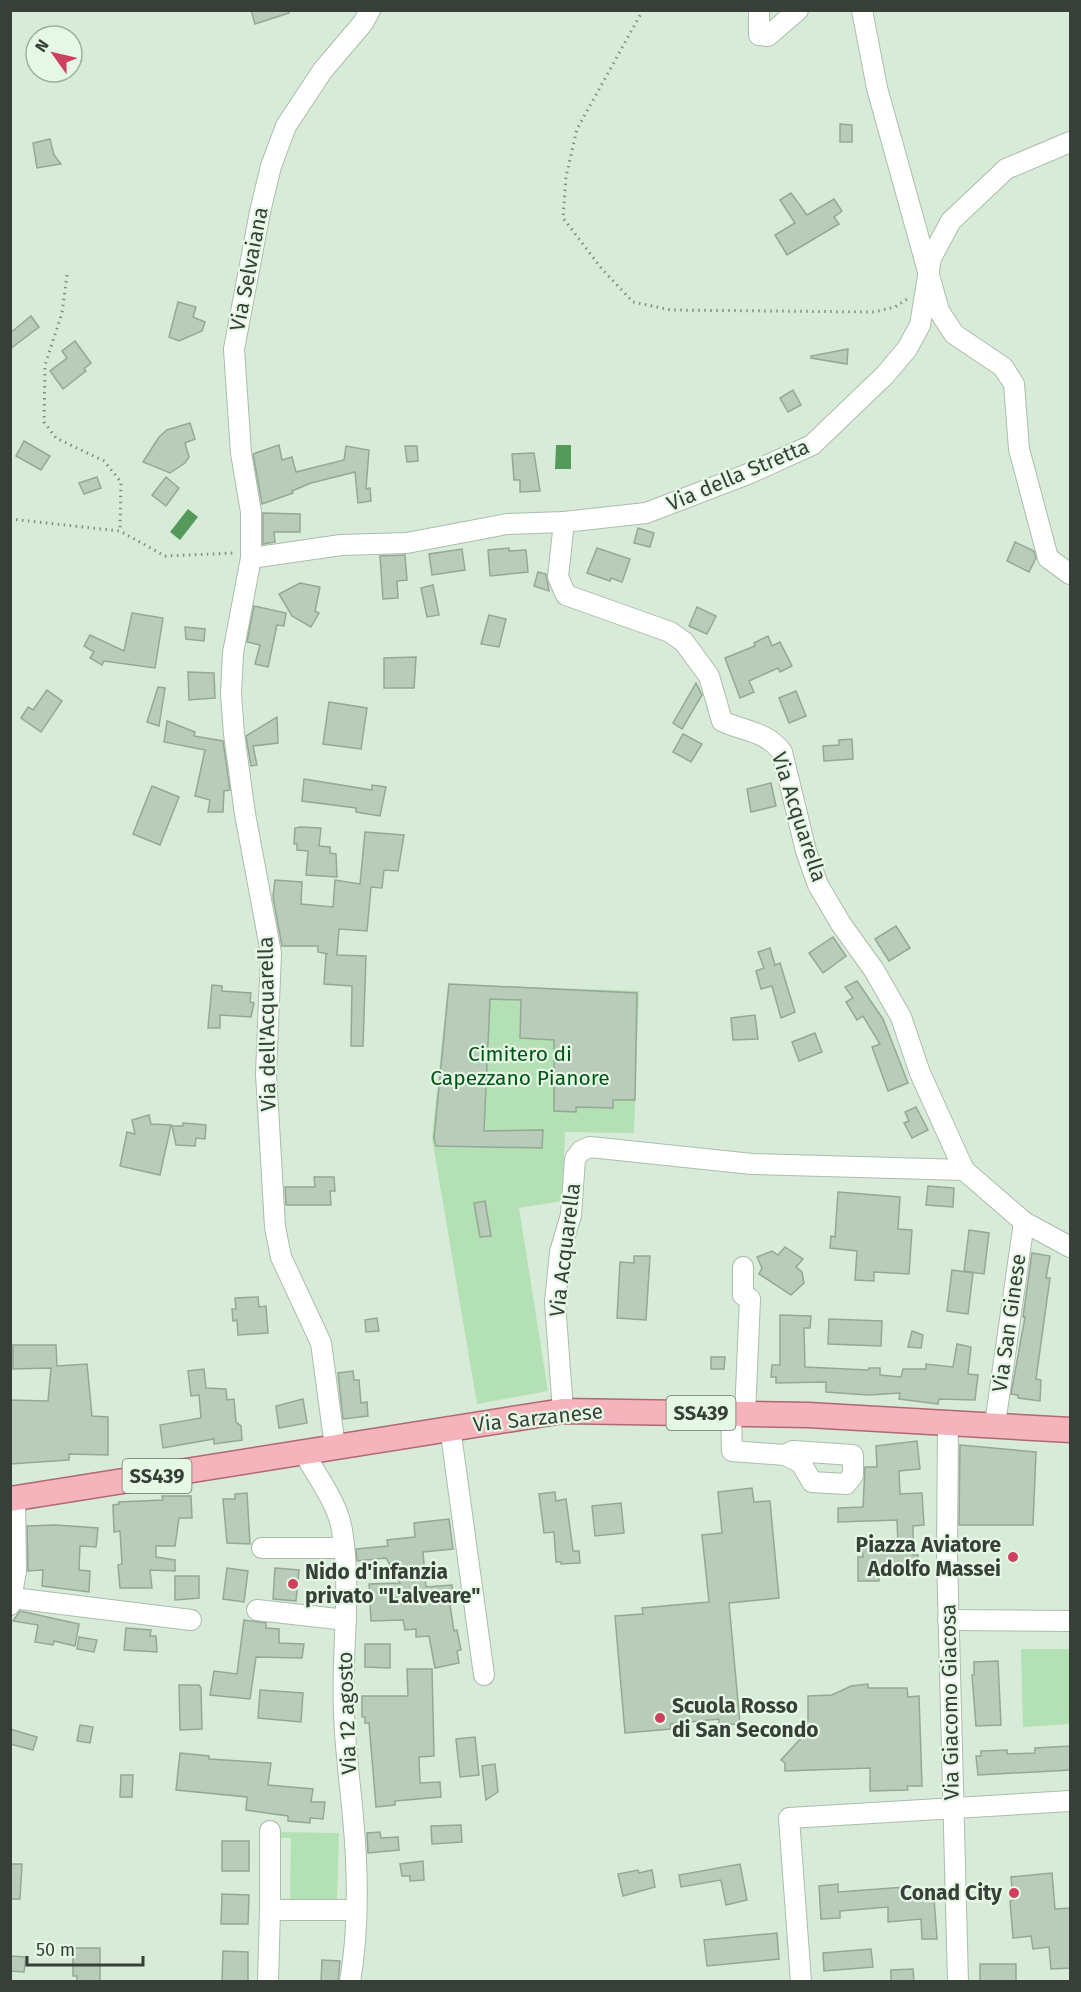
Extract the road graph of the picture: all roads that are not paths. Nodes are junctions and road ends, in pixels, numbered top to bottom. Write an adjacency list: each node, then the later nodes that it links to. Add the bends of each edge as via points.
1 (370, 10): 8 (street, Via Selvaiana, via 294,113 271,166 260,212 234,349 241,453 251,513)
2 (759, 10): 3 (street, via 759,35 768,36)
3 (798, 10)
4 (862, 10): 6 (street, via 877,88 903,173)
5 (1071, 142): 6 (street, Via della Stretta, via 1006,169 960,210 943,233)
6 (927, 275): 7 (street, Via della Stretta, via 920,325 907,349 812,445 646,513); 9 (street, via 945,322 960,338 1003,367 1014,384 1019,449 1048,558)
7 (564, 522): 8 (street, Via della Stretta, via 507,524 407,543 341,545); 10 (street, Via Acquarella, via 558,577 566,596 670,632 684,642 709,676 723,721 757,731 774,741 782,753 806,851 819,885 901,1017 920,1073)
8 (251, 558): 20 (street, Via dell'Acquarella, via 233,653 231,694 245,814 271,953 266,1074 274,1227 281,1257 321,1343)
9 (1071, 574)
10 (964, 1170): 11 (street, Via Acquarella); 14 (street, Via Acquarella, via 752,1164 590,1147 581,1151 575,1159 571,1215 560,1252 555,1302)
11 (1024, 1222): 12 (street, Via Acquarella); 17 (street, Via San Ginese)
12 (1071, 1247)
13 (743, 1267): 15 (street, via 743,1295 750,1299)
14 (563, 1412): 15 (main road, Via Sarzanese / SS439); 18 (main road, Via Sarzanese / SS439)
15 (738, 1414): 16 (main road, Via Sarzanese / SS439); 22 (street, via 732,1451 785,1455 801,1463)
16 (948, 1421): 17 (main road, Via Sarzanese / SS439); 30 (street, Via Giacomo Giacosa)
17 (995, 1424): 19 (main road, Via Sarzanese / SS439)
18 (450, 1427): 20 (main road, Via Sarzanese / SS439); 32 (street)
19 (1071, 1430)
20 (335, 1447): 21 (main road, Via Sarzanese / SS439)
21 (304, 1453): 23 (main road, Via Sarzanese / SS439); 24 (street, Via 12 agosto, via 336,1512)
22 (810, 1462)
23 (13, 1499): 26 (street, via 16,1571)
24 (344, 1548): 25 (street); 29 (street, Via 12 agosto)
25 (268, 1554)
26 (12, 1601): 28 (street)
27 (256, 1610): 29 (street)
28 (191, 1620)
29 (346, 1620): 37 (street, Via 12 agosto, via 344,1716 354,1819)
30 (948, 1620): 31 (street); 34 (street, Via Giacomo Giacosa)
31 (1071, 1621)
32 (484, 1675)
33 (1071, 1802): 34 (street)
34 (952, 1808): 40 (street, via 789,1818); 41 (street, Via Giacomo Giacosa)
35 (270, 1831): 36 (street)
36 (270, 1910): 37 (street); 38 (street)
37 (355, 1910): 39 (street, Via 12 agosto)
38 (268, 1982)
39 (350, 1982)
40 (801, 1982)
41 (958, 1982)

